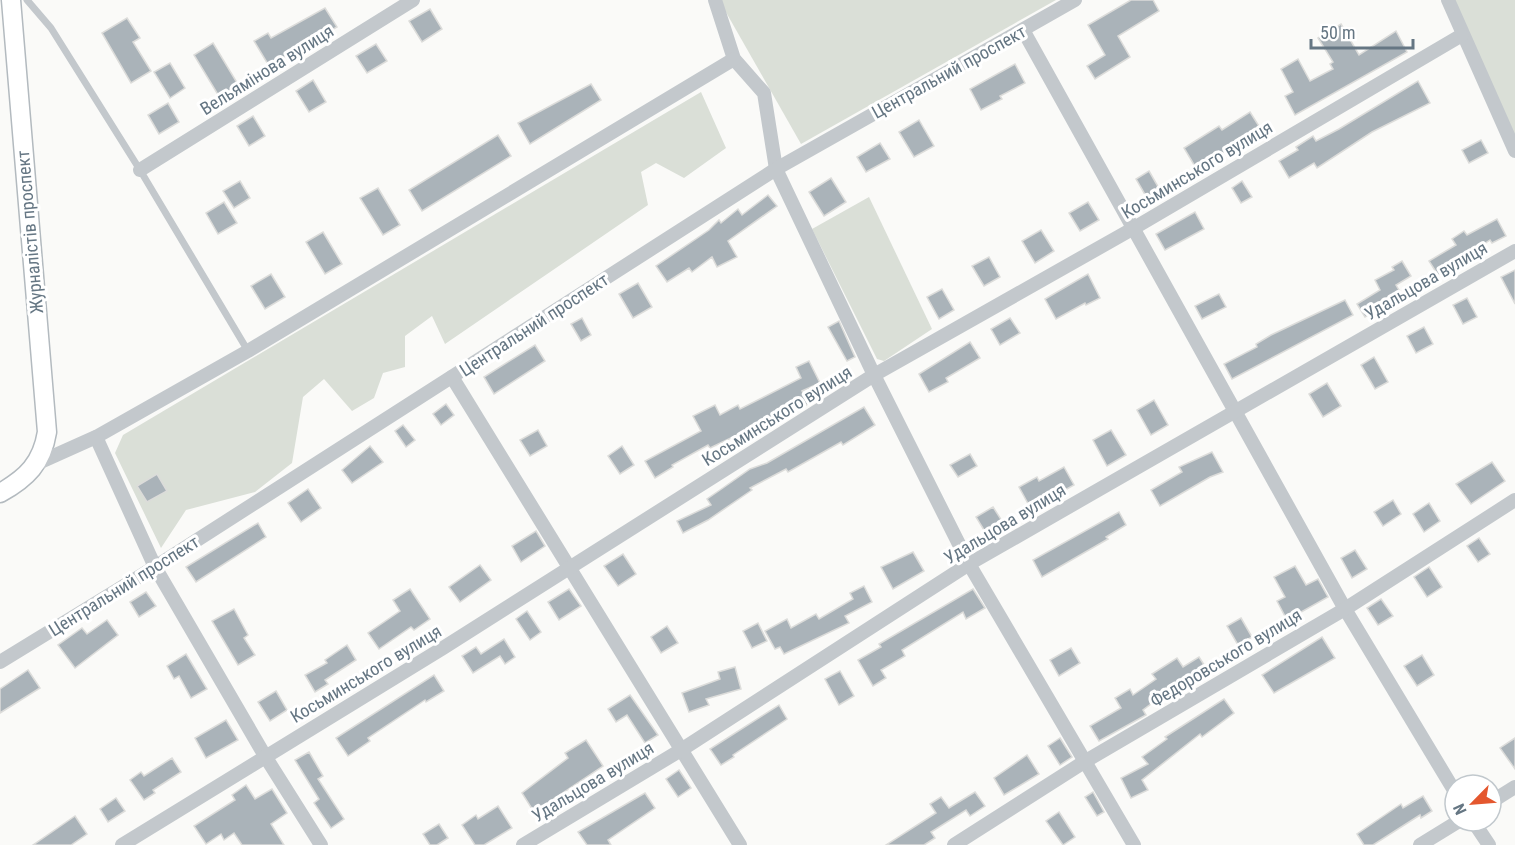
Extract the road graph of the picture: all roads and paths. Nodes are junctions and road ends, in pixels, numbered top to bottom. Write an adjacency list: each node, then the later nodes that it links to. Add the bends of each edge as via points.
1 (11, 0): 20 (main road, Журналістів проспект, via 47,432)
2 (27, 0): 12 (lane, via 51,28)
3 (413, 0): 12 (street, Вельямінова вулиця)
4 (715, 0): 9 (street)
5 (1075, 0): 7 (street, Центральний проспект)
6 (1448, 0): 8 (street)
7 (1023, 30): 11 (street, Центральний проспект); 13 (street)
8 (1462, 35): 10 (street); 13 (street, Косьминського вулиця)
9 (734, 59): 11 (street, via 764,93); 15 (street)
10 (1515, 151)
11 (776, 169): 16 (street); 17 (street, Центральний проспект)
12 (140, 170): 15 (lane)
13 (1134, 228): 16 (street, Косьминського вулиця); 18 (street)
14 (1515, 251): 18 (street, Удальцова вулиця)
15 (248, 351): 19 (street)
16 (874, 375): 23 (street); 25 (street, Косьминського вулиця)
17 (452, 377): 24 (street, Центральний проспект); 25 (street)
18 (1235, 410): 23 (street, Удальцова вулиця); 26 (street)
19 (96, 437): 20 (street); 24 (street)
20 (38, 463): 21 (main road, via 23,480)
21 (0, 493)
22 (1515, 500): 26 (street, Федоровського вулиця)
23 (969, 564): 28 (street, Удальцова вулиця); 30 (street)
24 (155, 567): 27 (street, Центральний проспект); 29 (street)
25 (568, 569): 28 (street); 29 (street, Косьминського вулиця)
26 (1345, 609): 30 (street, Федоровського вулиця); 31 (street)
27 (0, 662)
28 (681, 750): 35 (street, Удальцова вулиця); 36 (street)
29 (265, 756): 33 (street, Косьминського вулиця); 34 (street)
30 (1084, 762): 37 (street, Федоровського вулиця); 38 (street)
31 (1444, 773)
32 (1443, 831): 39 (street)
33 (122, 845)
34 (321, 845)
35 (523, 845)
36 (740, 845)
37 (954, 845)
38 (1134, 845)
39 (1420, 845)

